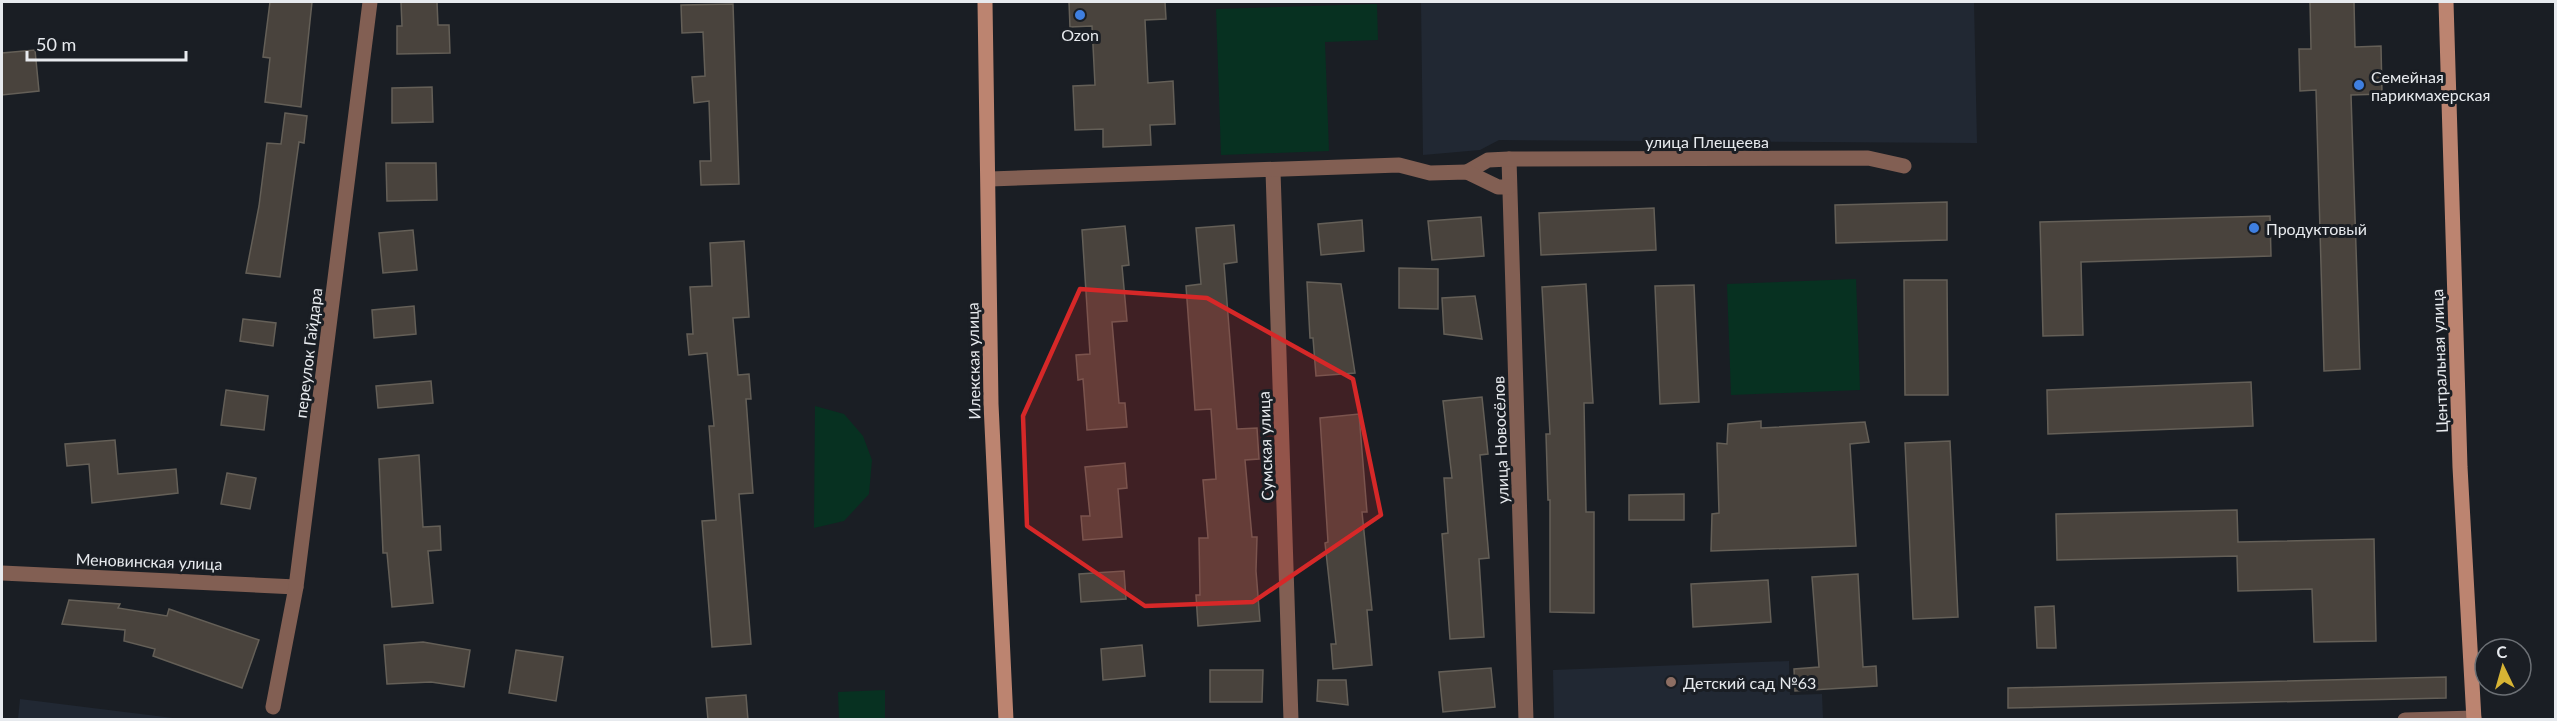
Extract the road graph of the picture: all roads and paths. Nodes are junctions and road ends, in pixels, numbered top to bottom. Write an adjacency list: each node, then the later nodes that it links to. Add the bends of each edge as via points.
1 (370, 2): 11 (street, переулок Гайдара)
2 (985, 2): 8 (street, Илекская улица)
3 (2446, 2): 13 (street, Центральная улица, via 2460,467)
4 (1509, 159): 5 (street, улица Плещеева, via 1868,158); 7 (street, улица Плещеева, via 1488,160); 9 (street, улица Новосёлов)
5 (1904, 166)
6 (1273, 171): 7 (street, via 1399,165 1430,173); 8 (street); 15 (street, Сумская улица)
7 (1467, 172): 9 (street, via 1498,187)
8 (990, 179): 14 (street, Илекская улица, via 991,404)
9 (1509, 187): 16 (street, улица Новосёлов)
10 (2, 573): 11 (street, Меновинская улица)
11 (296, 586): 12 (street, переулок Гайдара)
12 (273, 707)
13 (2474, 719): 17 (street)
14 (1006, 720)
15 (1291, 720)
16 (1526, 720)
17 (2405, 720)

